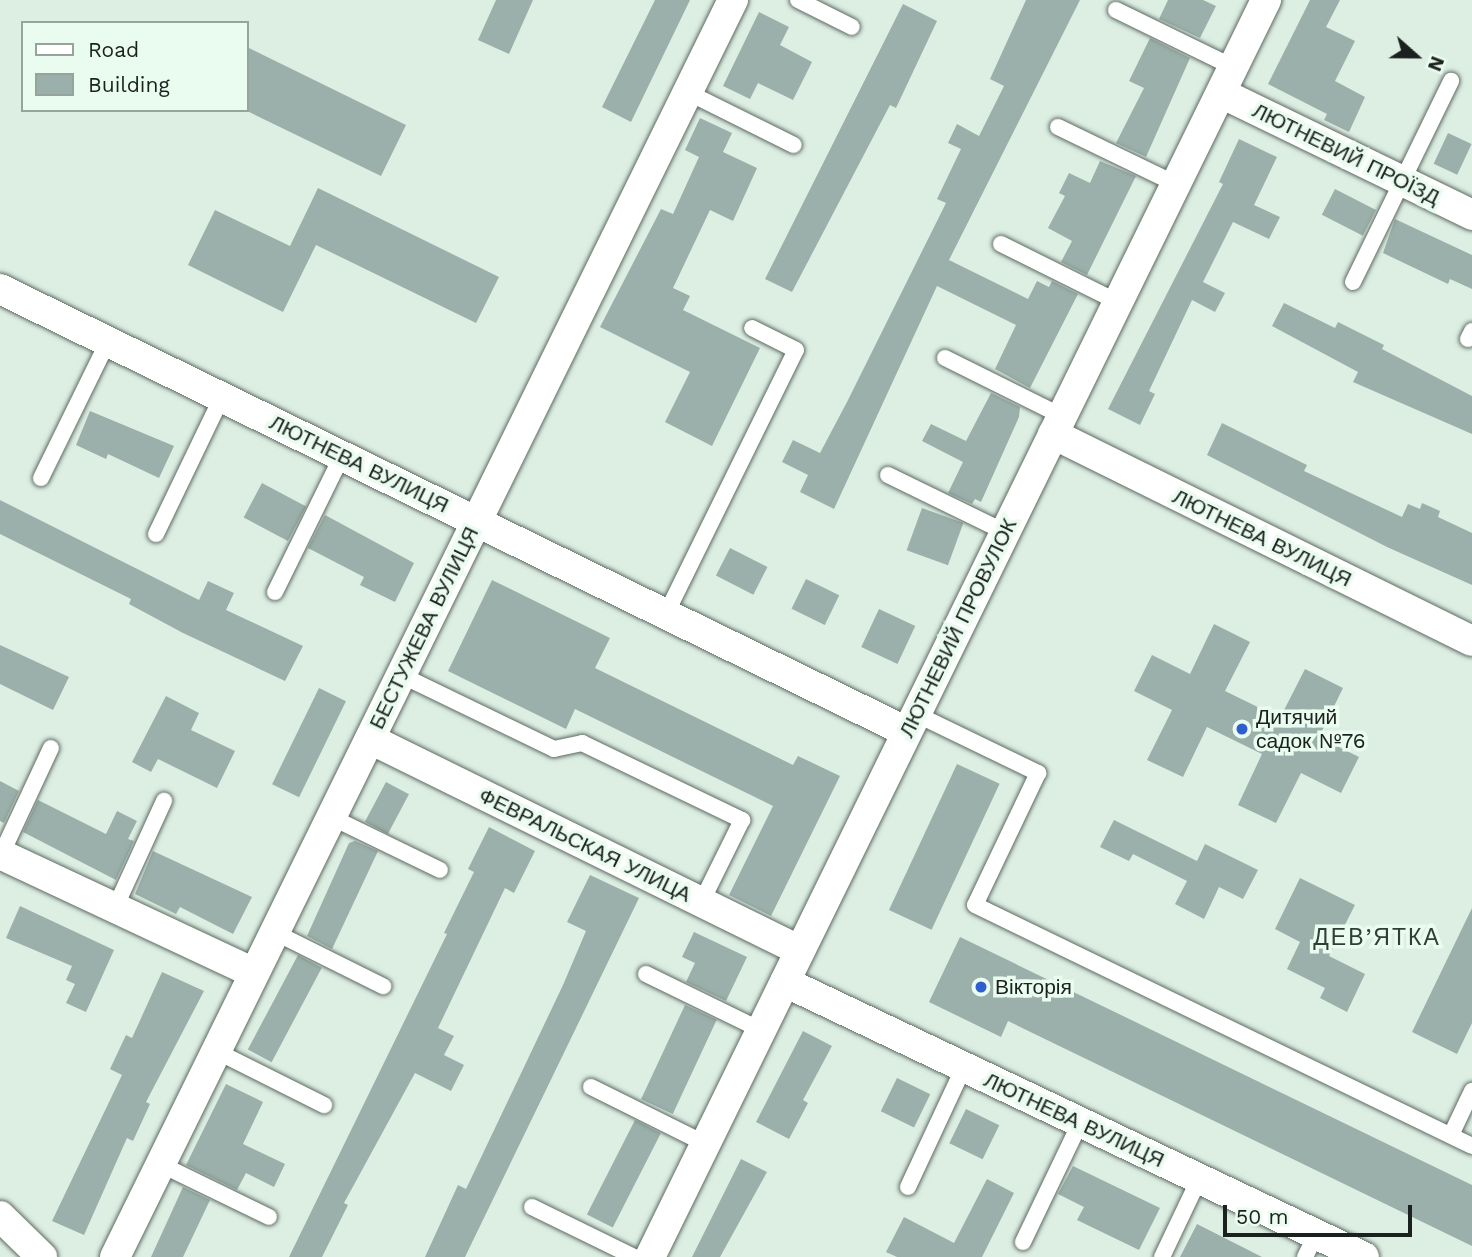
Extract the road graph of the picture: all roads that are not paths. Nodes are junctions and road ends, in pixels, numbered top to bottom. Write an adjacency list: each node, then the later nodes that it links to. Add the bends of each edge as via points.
1 (733, 0): 8 (street, БЕСТУЖЕВА ВУЛИЦЯ)
2 (798, 0): 5 (lane)
3 (1266, 0): 6 (street, ЛЮТНЕВИЙ ПРОВУЛОК)
4 (1116, 10): 6 (lane)
5 (852, 27)
6 (1227, 80): 11 (street, ЛЮТНЕВИЙ ПРОЇЗД); 12 (street, ЛЮТНЕВИЙ ПРОВУЛОК)
7 (1451, 82): 11 (lane)
8 (687, 92): 10 (lane); 26 (street, БЕСТУЖЕВА ВУЛИЦЯ)
9 (1058, 127): 12 (lane)
10 (794, 145)
11 (1402, 181): 13 (street, ЛЮТНЕВИЙ ПРОЇЗД); 15 (lane)
12 (1176, 184): 17 (street, ЛЮТНЕВИЙ ПРОВУЛОК)
13 (1472, 215)
14 (1002, 244): 17 (lane)
15 (1353, 282)
16 (0, 289): 19 (street, ЛЮТНЕВА ВУЛИЦЯ)
17 (1118, 302): 22 (street, ЛЮТНЕВИЙ ПРОВУЛОК)
18 (752, 328): 30 (lane, via 796,350)
19 (108, 341): 21 (street, ЛЮТНЕВА ВУЛИЦЯ); 25 (lane)
20 (945, 358): 22 (lane)
21 (222, 397): 23 (street, ЛЮТНЕВА ВУЛИЦЯ); 28 (lane)
22 (1058, 425): 27 (street, ЛЮТНЕВИЙ ПРОВУЛОК); 31 (street, ЛЮТНЕВА ВУЛИЦЯ)
23 (342, 456): 26 (street, ЛЮТНЕВА ВУЛИЦЯ); 29 (lane)
24 (888, 475): 27 (lane)
25 (41, 478)
26 (476, 521): 30 (street, ЛЮТНЕВА ВУЛИЦЯ); 32 (street, БЕСТУЖЕВА ВУЛИЦЯ)
27 (1005, 532): 33 (street, ЛЮТНЕВИЙ ПРОВУЛОК)
28 (156, 534)
29 (275, 592)
30 (666, 614): 33 (street, ЛЮТНЕВА ВУЛИЦЯ)
31 (1472, 641)
32 (401, 675): 34 (street, БЕСТУЖЕВА ВУЛИЦЯ); 40 (lane, via 554,749 582,743 742,820)
33 (912, 723): 43 (street, ЛЮТНЕВИЙ ПРОВУЛОК); 55 (lane, via 1038,774 975,905)
34 (370, 739): 37 (street, БЕСТУЖЕВА ВУЛИЦЯ); 40 (street, ФЕВРАЛЬСКАЯ УЛИЦА)
35 (51, 748): 38 (lane)
36 (164, 801): 41 (lane)
37 (331, 817): 39 (lane); 42 (street, БЕСТУЖЕВА ВУЛИЦЯ)
38 (1, 854): 41 (street)
39 (440, 870)
40 (701, 902): 43 (street, ФЕВРАЛЬСКАЯ УЛИЦА)
41 (115, 908): 44 (street)
42 (274, 932): 44 (street, БЕСТУЖЕВА ВУЛИЦЯ); 47 (lane)
43 (800, 951): 46 (street, ЛЮТНЕВИЙ ПРОВУЛОК)
44 (254, 973): 49 (street, БЕСТУЖЕВА ВУЛИЦЯ)
45 (646, 974): 48 (lane)
46 (785, 982): 48 (street, ЛЮТНЕВИЙ ПРОВУЛОК); 50 (street, ЛЮТНЕВА ВУЛИЦЯ)
47 (383, 986)
48 (761, 1030): 56 (street, ЛЮТНЕВИЙ ПРОВУЛОК)
49 (216, 1051): 53 (lane); 58 (street, БЕСТУЖЕВА ВУЛИЦЯ)
50 (964, 1068): 54 (street, ЛЮТНЕВА ВУЛИЦЯ); 60 (lane)
51 (591, 1087): 56 (lane)
52 (1472, 1091): 55 (lane)
53 (324, 1105)
54 (1080, 1122): 59 (street, ЛЮТНЕВА ВУЛИЦЯ); 64 (lane)
55 (1451, 1135): 57 (lane)
56 (706, 1144): 69 (street, ЛЮТНЕВИЙ ПРОВУЛОК)
57 (1472, 1146)
58 (160, 1164): 63 (lane); 67 (street, БЕСТУЖЕВА ВУЛИЦЯ)
59 (1199, 1179): 65 (street, ЛЮТНЕВА ВУЛИЦЯ); 70 (lane)
60 (908, 1187)
61 (532, 1207): 68 (lane)
62 (0, 1216): 66 (street)
63 (269, 1217)
64 (1023, 1242)
65 (1310, 1246): 71 (street, ЛЮТНЕВА ВУЛИЦЯ)
66 (42, 1257)
67 (115, 1257)
68 (634, 1257)
69 (650, 1257)
70 (1162, 1257)
71 (1364, 1257)

